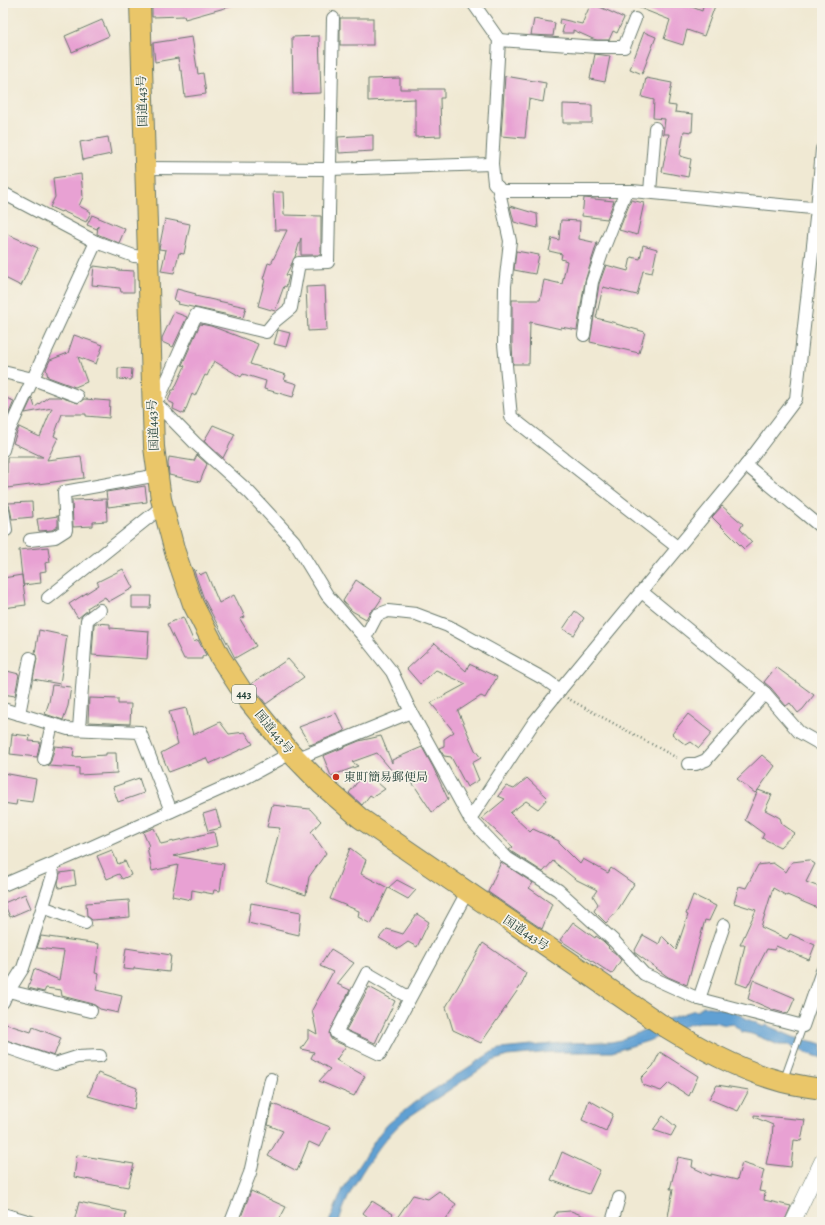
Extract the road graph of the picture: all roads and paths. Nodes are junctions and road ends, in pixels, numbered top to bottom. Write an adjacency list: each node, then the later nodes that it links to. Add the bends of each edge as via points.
1 (140, 3): 9 (highway, 国道443号 / 443)
2 (473, 3): 5 (street)
3 (333, 18): 10 (street)
4 (635, 20): 5 (street, via 624,47)
5 (499, 40): 8 (street)
6 (655, 128): 13 (street)
7 (822, 149): 15 (street)
8 (492, 164): 10 (street); 11 (street, via 494,182)
9 (144, 168): 10 (street); 17 (highway, 国道443号 / 443)
10 (329, 169): 22 (street, via 328,262 299,263 291,308 266,332 196,315 160,396)
11 (498, 187): 12 (street, via 501,191); 31 (street, via 510,241 505,286 504,344 511,417)
12 (626, 191): 13 (street); 18 (street, via 592,282)
13 (650, 192): 15 (street)
14 (3, 193): 16 (street)
15 (820, 209): 24 (street, via 796,399)
16 (96, 242): 17 (street, via 134,256); 20 (street)
17 (147, 257): 22 (highway, 国道443号 / 443)
18 (584, 335)
19 (3, 372): 20 (street)
20 (33, 379): 21 (street); 23 (street, via 7,434)
21 (77, 396)
22 (152, 399): 25 (highway, 国道443号 / 443); 35 (street, via 195,443 249,492 294,541 327,595)
23 (3, 450)
24 (746, 465): 28 (street); 31 (street)
25 (158, 475): 26 (highway, 国道443号 / 443); 30 (street, via 64,492 66,530 55,537)
26 (163, 506): 33 (street); 45 (highway, 国道443号 / 443, via 193,604 217,650 248,700)
27 (3, 509): 29 (street, via 6,530)
28 (822, 528)
29 (3, 531)
30 (30, 540)
31 (677, 547): 32 (street)
32 (642, 592): 37 (street); 38 (street)
33 (48, 598)
34 (100, 610): 43 (street, via 87,620)
35 (365, 638): 37 (street, via 377,615 388,611 416,614 448,626); 40 (street, via 392,672)
36 (30, 658): 41 (street)
37 (560, 690): 47 (path, via 584,708); 49 (street, via 534,722)
38 (765, 693): 44 (street, via 799,732); 47 (street, via 706,760)
39 (3, 709): 41 (street)
40 (412, 712): 45 (street, via 303,756); 49 (street)
41 (19, 714): 42 (street)
42 (52, 724): 43 (street, via 68,729); 46 (street)
43 (79, 729): 48 (street, via 140,732)
44 (822, 745)
45 (291, 753): 48 (street, via 247,777); 52 (highway, 国道443号 / 443, via 322,785 360,818)
46 (44, 759)
47 (688, 764)
48 (171, 811): 50 (street)
49 (470, 819): 59 (street, via 507,858 558,890 574,904 614,941 644,974)
50 (51, 865): 51 (street); 53 (street, via 53,875)
51 (3, 885)
52 (467, 892): 58 (street); 65 (highway, 国道443号 / 443, via 659,1023 709,1053)
53 (43, 907): 54 (street); 57 (street, via 23,968)
54 (85, 923)
55 (724, 925): 59 (street)
56 (822, 971): 61 (street)
57 (6, 997): 60 (street)
58 (410, 998): 58 (street, via 380,1054 336,1033 367,973)
59 (699, 999): 61 (street)
60 (91, 1011)
61 (803, 1026): 65 (lane)
62 (3, 1046): 63 (street, via 55,1064 77,1057)
63 (100, 1056)
64 (271, 1079): 71 (street, via 250,1173)
65 (783, 1082): 66 (highway, 国道443号 / 443)
66 (822, 1089)
67 (822, 1161): 73 (street)
68 (619, 1198): 72 (street)
69 (3, 1214): 70 (street)
70 (31, 1222)
71 (230, 1222)
72 (612, 1222)
73 (793, 1222)

